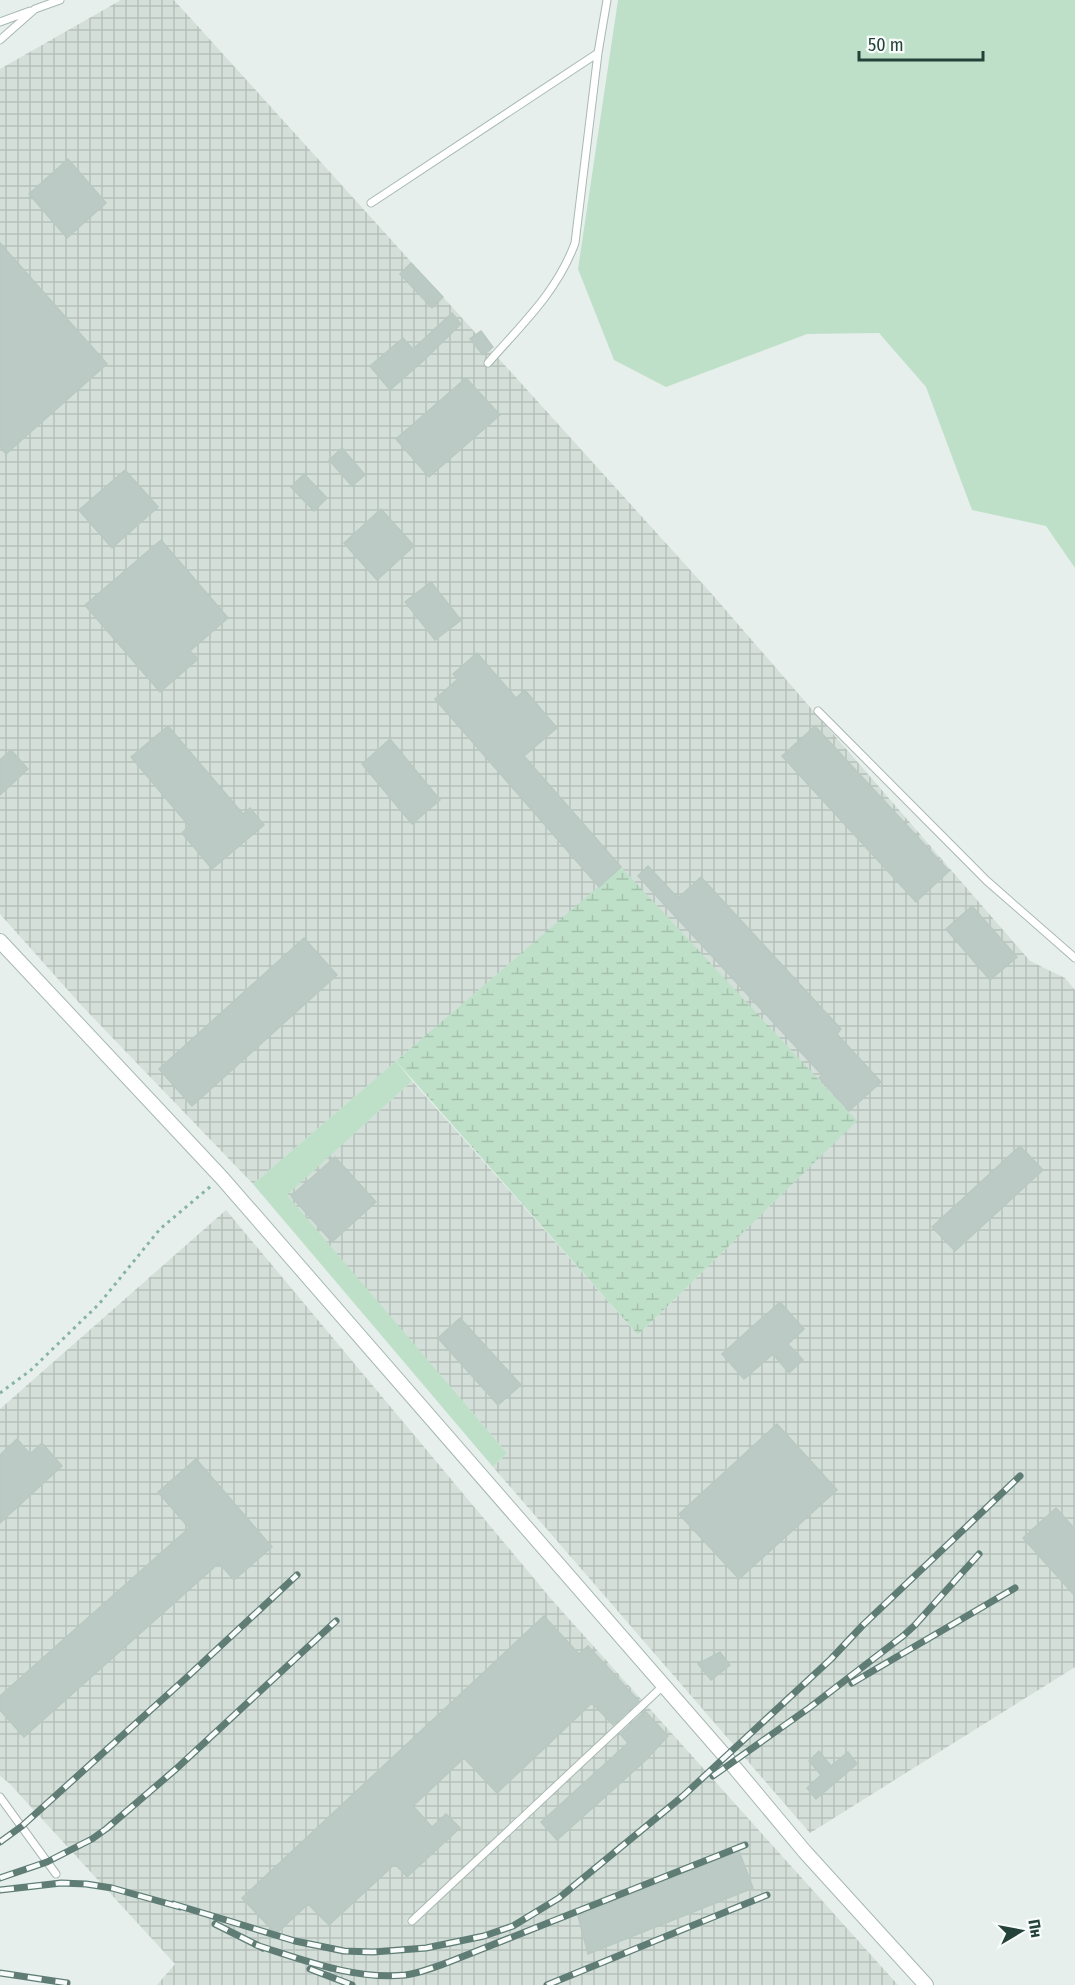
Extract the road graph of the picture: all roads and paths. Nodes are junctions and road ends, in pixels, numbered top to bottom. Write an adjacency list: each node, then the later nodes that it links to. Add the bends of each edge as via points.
1 (60, 0): 3 (lane)
2 (608, 0): 6 (lane)
3 (36, 9): 4 (lane); 5 (lane)
4 (0, 22)
5 (0, 40)
6 (598, 53): 7 (lane); 8 (lane, via 575,243 567,266 554,287)
7 (371, 203)
8 (488, 363)
9 (818, 711): 11 (lane, via 987,881)
10 (0, 941): 12 (street)
11 (1075, 958)
12 (222, 1178): 13 (path, via 160,1229 99,1304 31,1370); 14 (street)
13 (0, 1393)
14 (664, 1685): 17 (lane); 18 (street, via 805,1852)
15 (0, 1797): 16 (lane)
16 (56, 1874)
17 (412, 1921)
18 (926, 1985)

